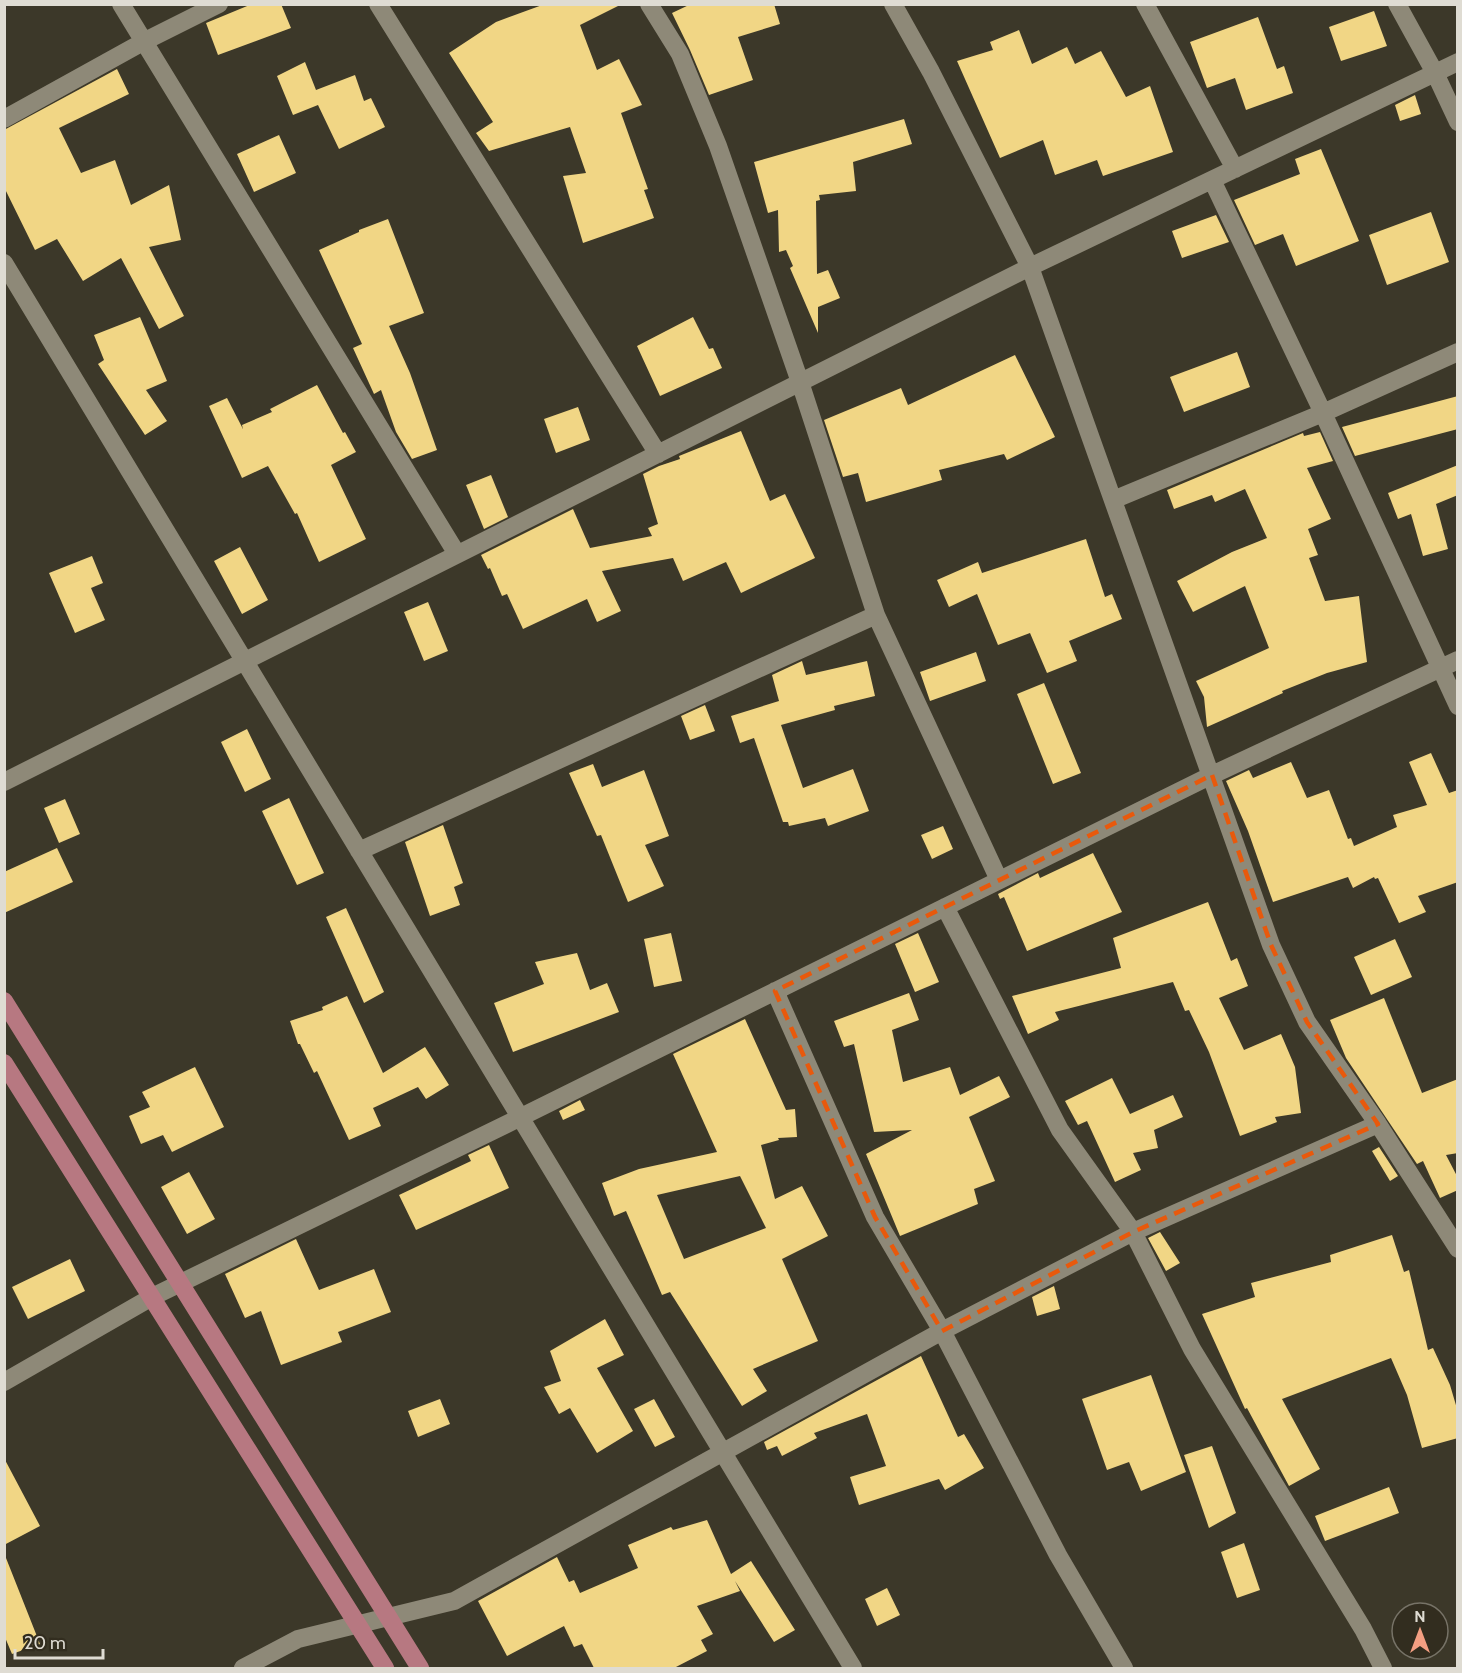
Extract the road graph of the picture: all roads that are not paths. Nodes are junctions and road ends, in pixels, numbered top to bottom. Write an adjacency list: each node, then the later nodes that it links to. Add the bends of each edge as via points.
1 (121, 4): 8 (street)
2 (219, 4): 8 (street)
3 (378, 4): 20 (street)
4 (649, 4): 18 (street, via 680,54 718,146)
5 (893, 4): 16 (street)
6 (1145, 4): 13 (street)
7 (1397, 4): 10 (street)
8 (143, 42): 11 (street); 22 (street)
9 (1458, 62): 10 (street)
10 (1435, 73): 12 (street); 13 (street)
11 (4, 119)
12 (1458, 122)
13 (1235, 169): 14 (street)
14 (1212, 180): 16 (street); 19 (street)
15 (4, 263): 25 (street)
16 (1030, 267): 18 (street); 21 (street)
17 (1458, 352): 19 (street)
18 (800, 382): 20 (street); 23 (street)
19 (1323, 413): 21 (street); 26 (street)
20 (658, 454): 22 (street)
21 (1113, 500): 28 (street)
22 (456, 554): 25 (street)
23 (876, 615): 30 (street); 31 (street)
24 (1458, 660): 26 (street)
25 (244, 661): 29 (street); 30 (street)
26 (1440, 669): 27 (street); 28 (street)
27 (1458, 706)
28 (1212, 775): 31 (street); 37 (street, via 1271,945 1307,1022)
29 (4, 782)
30 (359, 851): 36 (street)
31 (999, 880): 32 (street)
32 (945, 907): 33 (street); 38 (street, via 1060,1130)
33 (775, 991): 36 (street); 42 (street, via 875,1217)
34 (4, 1001): 40 (main road)
35 (4, 1063): 41 (main road)
36 (519, 1118): 40 (street); 44 (street)
37 (1378, 1124): 38 (street); 39 (street)
38 (1133, 1232): 42 (street); 52 (street, via 1192,1349)
39 (1458, 1249)
40 (180, 1283): 41 (street); 45 (main road)
41 (152, 1296): 43 (street); 46 (main road)
42 (942, 1331): 44 (street); 51 (street, via 1058,1555)
43 (4, 1382)
44 (722, 1453): 45 (street, via 454,1601); 50 (street)
45 (388, 1617): 46 (street); 49 (main road)
46 (358, 1624): 47 (street, via 298,1639); 48 (main road)
47 (243, 1668)
48 (385, 1668)
49 (420, 1668)
50 (853, 1668)
51 (1124, 1668)
52 (1383, 1668)

